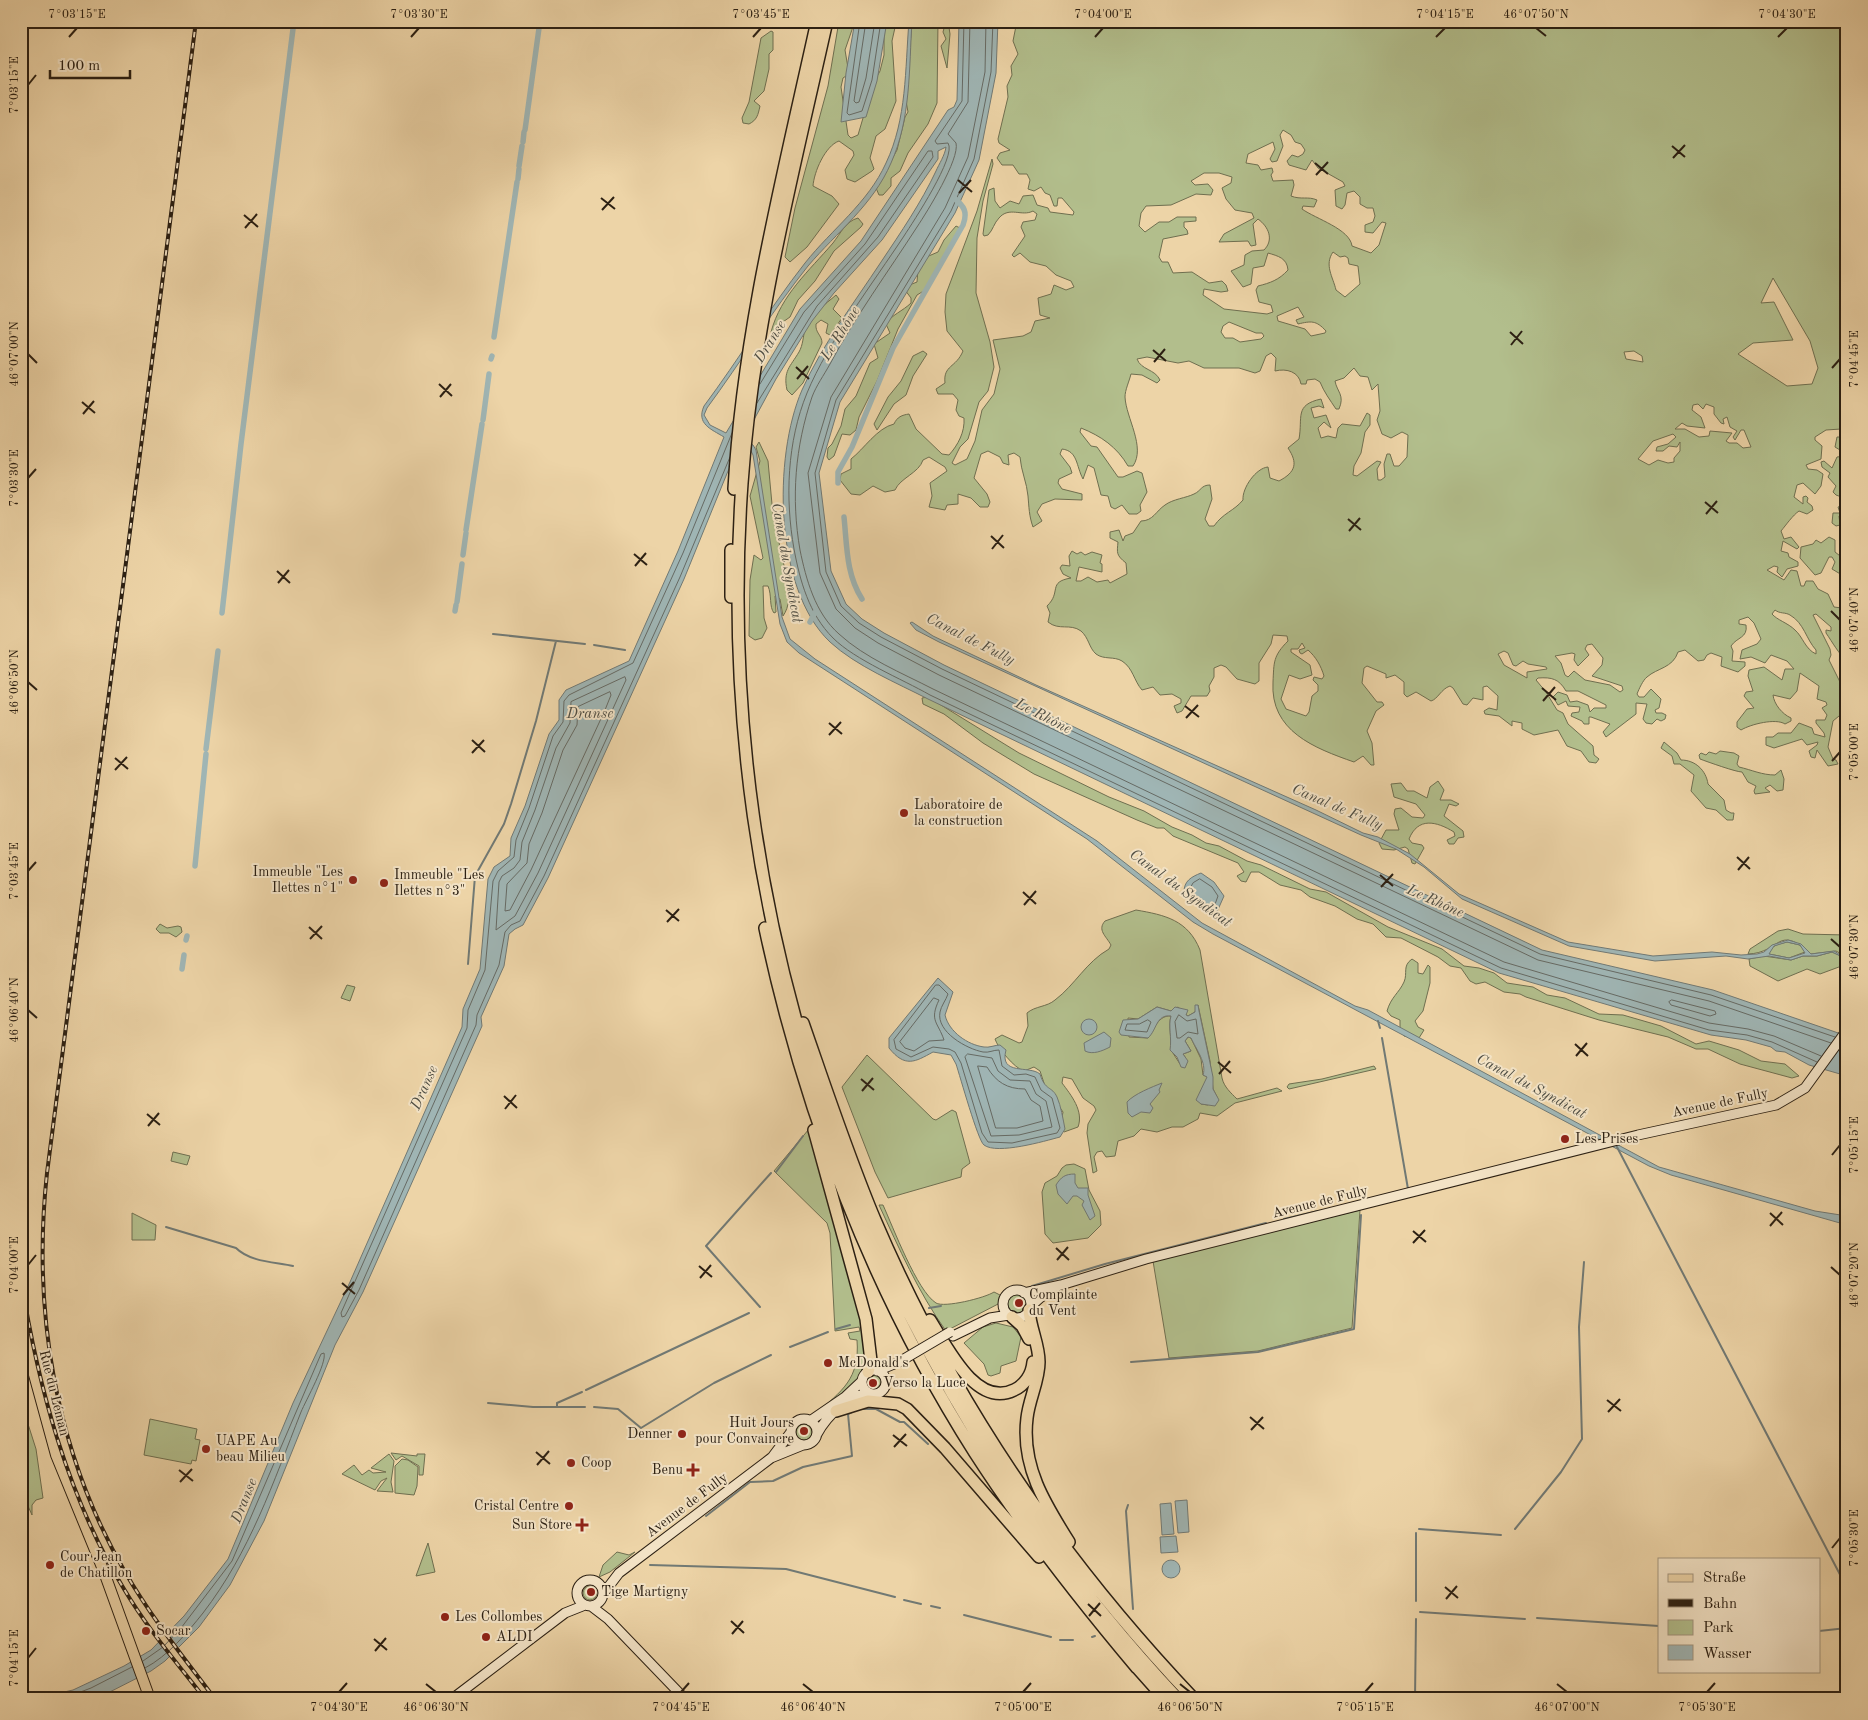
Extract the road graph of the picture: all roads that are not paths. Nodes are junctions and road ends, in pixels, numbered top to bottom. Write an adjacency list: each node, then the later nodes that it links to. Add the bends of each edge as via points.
1 (817, 21): 3 (highway, via 763,272)
2 (827, 21): 3 (highway)
3 (752, 359): 4 (highway, via 738,589 741,689 753,812); 5 (highway, via 735,480 730,610 736,736 753,865)
4 (773, 930): 7 (highway, via 842,1136); 40 (highway, via 801,1040 831,1133 874,1242 918,1335 981,1444 1046,1540 1118,1632)
5 (778, 987): 17 (highway, via 794,1057 861,1297 870,1345); 35 (highway, via 799,1063 834,1164 868,1252 916,1349 974,1452 1022,1523)
6 (1847, 1030): 8 (main road, Avenue de Fully, via 1812,1080 1793,1097 1771,1107 1625,1138 1146,1259)
7 (876, 1221): 13 (highway, via 949,1351 968,1376 986,1391 998,1394 1013,1391 1031,1371 1030,1341 1022,1326); 34 (highway, via 921,1319 988,1435 1051,1529)
8 (1061, 1285): 9 (main road, Avenue de Fully); 12 (main road, Avenue de Fully)
9 (1024, 1293): 10 (main road, via 1018,1290 1010,1292); 12 (main road)
10 (1003, 1302): 13 (main road, via 1004,1310); 14 (main road)
11 (21, 1307): 15 (main road, Rue du Léman)
12 (1030, 1308): 13 (main road, via 1022,1316); 34 (highway, via 1030,1326 1039,1362 1026,1424 1031,1470 1056,1522)
13 (1011, 1316): 14 (main road, via 990,1318)
14 (951, 1334): 16 (main road, bridge)
15 (23, 1346): 36 (main road, Rue du Léman, via 38,1412 98,1556)
16 (900, 1364): 17 (main road); 18 (main road)
17 (869, 1375): 18 (main road, via 883,1375); 19 (main road, via 864,1388); 22 (main road, via 845,1397)
18 (885, 1381): 19 (main road, via 884,1388)
19 (874, 1393): 20 (highway); 21 (main road, via 854,1398)
20 (898, 1404): 21 (highway, via 868,1400); 35 (highway, via 916,1417 945,1448)
21 (836, 1411): 24 (main road)
22 (810, 1421): 23 (main road, via 797,1422); 24 (main road)
23 (791, 1432): 25 (main road, via 794,1441); 26 (main road, Avenue de Fully)
24 (816, 1434): 25 (main road, via 813,1442)
25 (803, 1445): 26 (main road, Avenue de Fully)
26 (772, 1458): 27 (main road, Avenue de Fully)
27 (619, 1573): 28 (main road, Avenue de Fully); 30 (main road, Avenue de Fully)
28 (596, 1582): 29 (main road, via 582,1582); 30 (main road, via 602,1587)
29 (576, 1594): 31 (main road, via 579,1601); 32 (main road)
30 (602, 1596): 31 (main road, via 598,1603); 33 (main road)
31 (588, 1606): 32 (main road); 33 (main road)
32 (565, 1613): 37 (main road)
33 (608, 1620): 38 (main road)
34 (1123, 1620): 41 (highway)
35 (1137, 1668): 39 (highway)
36 (150, 1699)
37 (452, 1699)
38 (684, 1699)
39 (1166, 1699)
40 (1178, 1699)
41 (1194, 1699)

